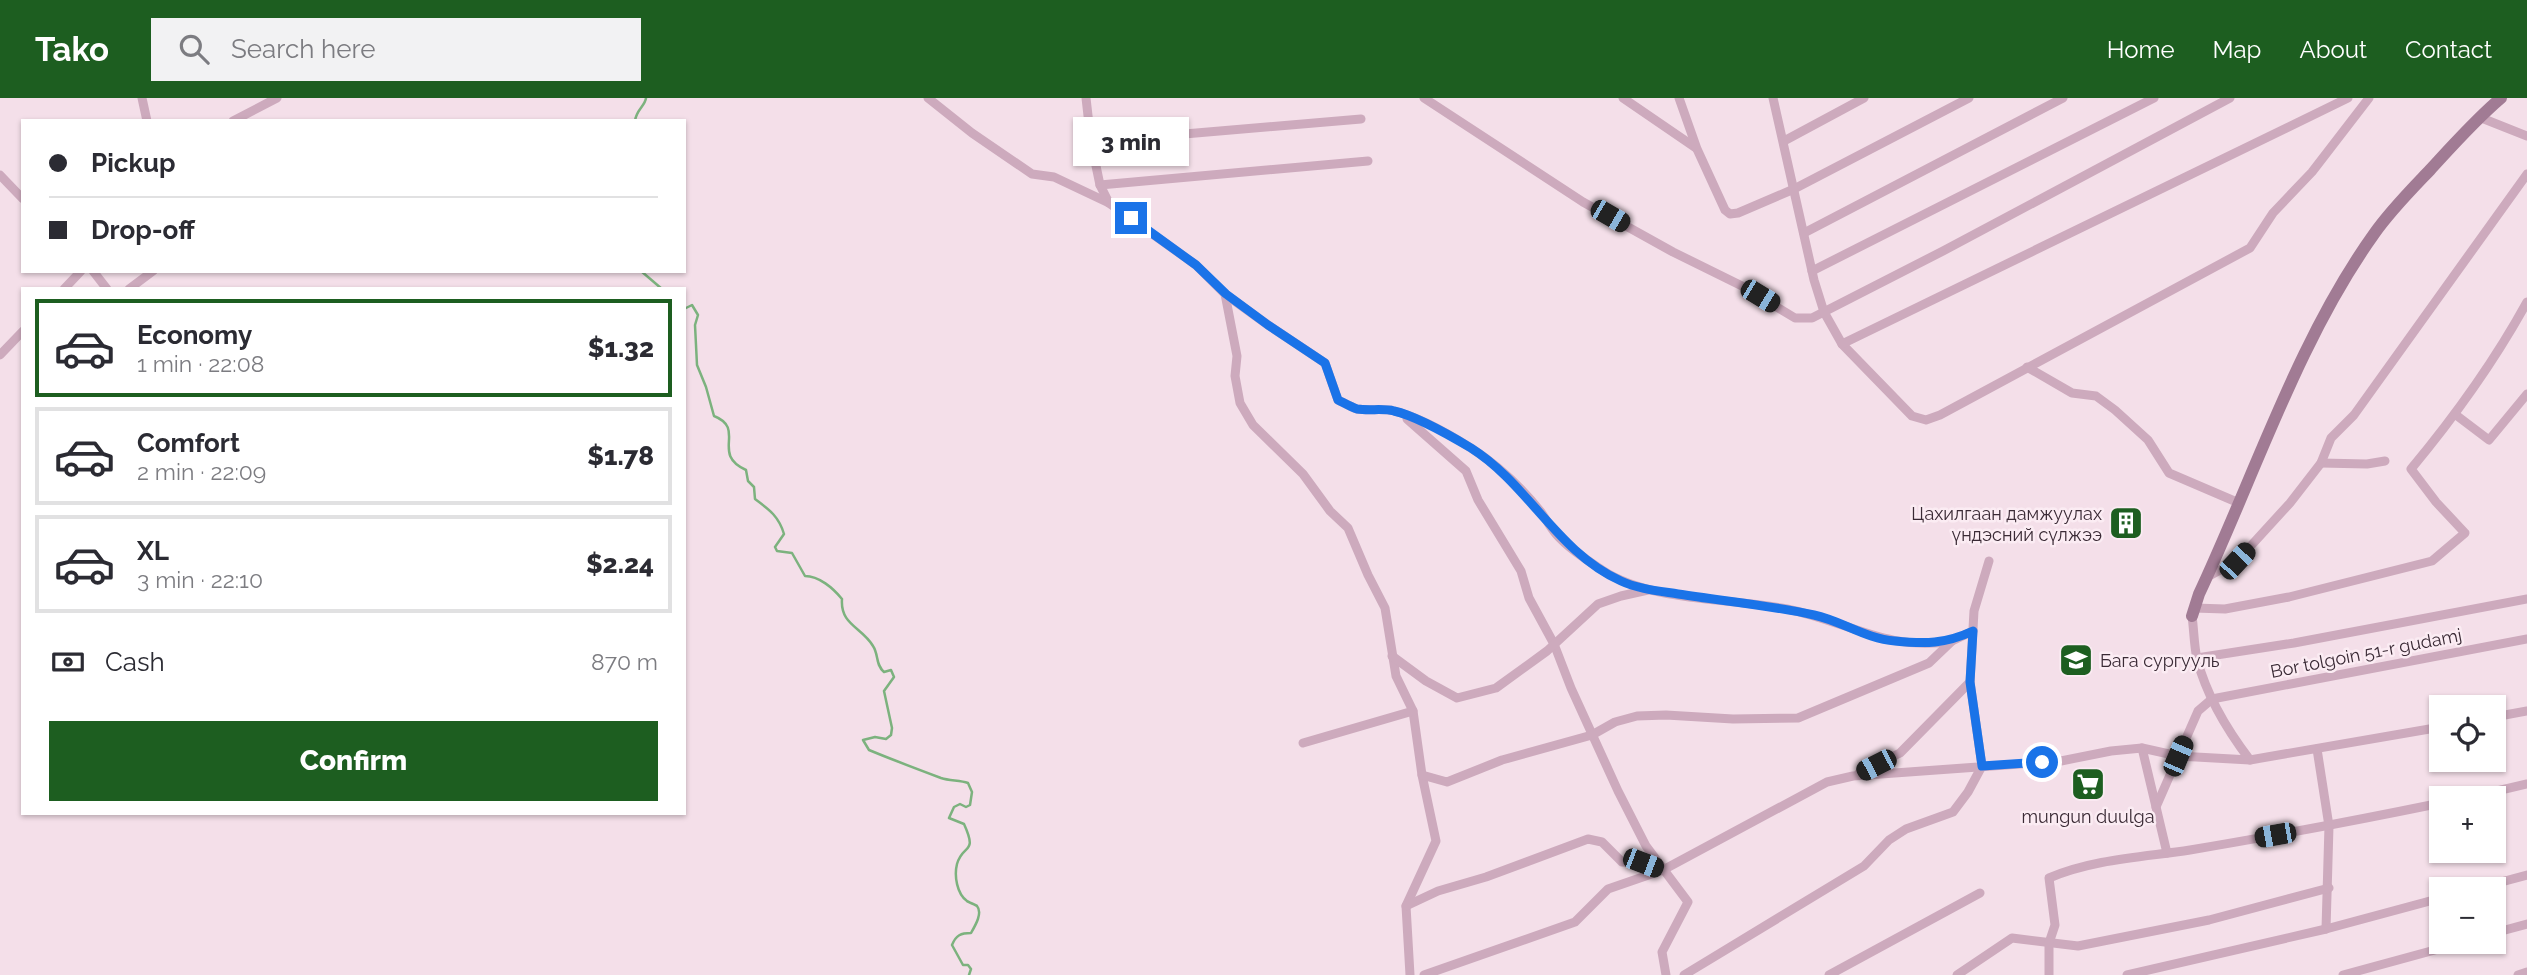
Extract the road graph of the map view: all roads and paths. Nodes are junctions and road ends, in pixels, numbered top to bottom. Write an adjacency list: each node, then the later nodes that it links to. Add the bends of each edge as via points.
1 (142, 98): 18 (street)
2 (277, 98): 19 (street)
3 (928, 98): 31 (street, via 1032,174 1054,177)
4 (1086, 98): 23 (street)
5 (1424, 98): 42 (street, via 1583,202 1673,252 1795,317 1812,318)
6 (1623, 98): 24 (street)
7 (1679, 98): 24 (street)
8 (1773, 98): 22 (street)
9 (1864, 98): 22 (street)
10 (1969, 98): 29 (street)
11 (2063, 98): 32 (street)
12 (2154, 98): 33 (street)
13 (2348, 98): 44 (street)
14 (2369, 98): 46 (street, via 2312,172 2273,213 2250,248)
15 (2501, 98): 17 (street)
16 (2226, 99): 42 (street)
17 (2479, 117): 21 (street); 52 (street, via 2389,215 2361,254 2288,390)
18 (147, 119)
19 (237, 119)
20 (1361, 119): 23 (street)
21 (2527, 136)
22 (1784, 141): 29 (street)
23 (1091, 142): 28 (street)
24 (1697, 149): 29 (street, via 1730,214)
25 (1368, 160): 28 (street)
26 (2527, 174): 51 (street, via 2354,415 2330,438)
27 (0, 175): 30 (street)
28 (1100, 185): 31 (street)
29 (1794, 189): 32 (street)
30 (21, 197)
31 (1109, 203): 40 (street, via 1196,265)
32 (1804, 233): 33 (street)
33 (1812, 271): 42 (street)
34 (79, 273): 37 (street)
35 (95, 273): 38 (street)
36 (150, 273): 39 (street)
37 (66, 287)
38 (105, 287)
39 (132, 287)
40 (1226, 294): 48 (street, via 1325,363 1338,400 1356,408); 62 (street, via 1240,403 1253,425 1303,474 1348,528 1385,608)
41 (2527, 302): 49 (street)
42 (1824, 312): 44 (street)
43 (21, 333): 45 (street)
44 (1842, 344): 46 (street, via 1912,416 1926,420)
45 (0, 355)
46 (2027, 367): 52 (street, via 2072,393 2096,396 2148,440 2169,473)
47 (2527, 394): 49 (street, via 2489,440)
48 (1390, 410): 55 (street, via 1407,414 1471,448 1522,491 1575,550 1621,582); 61 (street, via 1412,421 1466,471 1521,571 1529,598)
49 (2456, 415): 57 (street, via 2411,469 2465,533 2432,561 2289,597)
50 (2385, 461): 51 (street)
51 (2321, 463): 54 (street, via 2237,561)
52 (2239, 503): 54 (street)
53 (1989, 561): 58 (street)
54 (2207, 577): 57 (street)
55 (1650, 589): 60 (street, via 1819,616 1893,641); 61 (street, via 1598,604)
56 (2527, 599): 63 (street)
57 (2193, 612): 63 (street)
58 (1973, 631): 60 (street); 64 (street)
59 (2527, 639): 65 (street, Bor tolgoin 51-r gudamj)
60 (1952, 640): 70 (street, via 1929,663 1798,718 1637,716)
61 (1554, 644): 62 (street, via 1496,688 1457,698); 70 (street)
62 (1392, 656): 66 (street)
63 (2197, 658): 65 (street)
64 (1970, 682): 76 (street); 78 (street, via 1900,753)
65 (2212, 699): 74 (street, via 2199,711); 75 (street)
66 (1413, 711): 71 (street); 77 (street)
67 (2527, 711): 68 (street)
68 (2506, 715)
69 (2429, 729): 73 (street)
70 (1592, 735): 77 (street, via 1502,760 1447,782); 85 (street, via 1646,846)
71 (1303, 743)
72 (2142, 748): 74 (street); 76 (street, via 2061,761); 82 (street)
73 (2317, 749): 75 (street); 83 (street)
74 (2178, 756): 75 (street); 82 (street)
75 (2250, 760)
76 (1982, 766): 78 (street); 101 (street, via 1953,811 1906,829 1864,866)
77 (1422, 775): 91 (street, via 1436,841)
78 (1853, 776): 85 (street, via 1828,782)
79 (2527, 784): 80 (street)
80 (2506, 789)
81 (2429, 805): 83 (street)
82 (2156, 807): 84 (street)
83 (2329, 826): 84 (street); 88 (street)
84 (2167, 853): 95 (street, via 2049,878 2055,925)
85 (1663, 870): 91 (street, via 1622,862 1602,842 1588,839); 99 (street, via 1608,890 1576,922); 100 (street, via 1688,902 1662,952)
86 (2527, 875): 87 (street)
87 (2506, 881)
88 (2329, 888): 93 (street); 95 (street, via 2078,946)
89 (1980, 893): 102 (street)
90 (2429, 901): 93 (street)
91 (1406, 906): 98 (street)
92 (2527, 924): 94 (street)
93 (2326, 929): 105 (street)
94 (2506, 930)
95 (2049, 943): 103 (street, via 2012,938); 104 (street)
96 (2429, 952): 106 (street)
97 (2527, 972): 107 (street)
98 (1410, 975)
99 (1424, 975)
100 (1666, 975)
101 (1684, 975)
102 (1829, 975)
103 (1957, 975)
104 (2049, 975)
105 (2127, 975)
106 (2343, 975)
107 (2518, 975)

